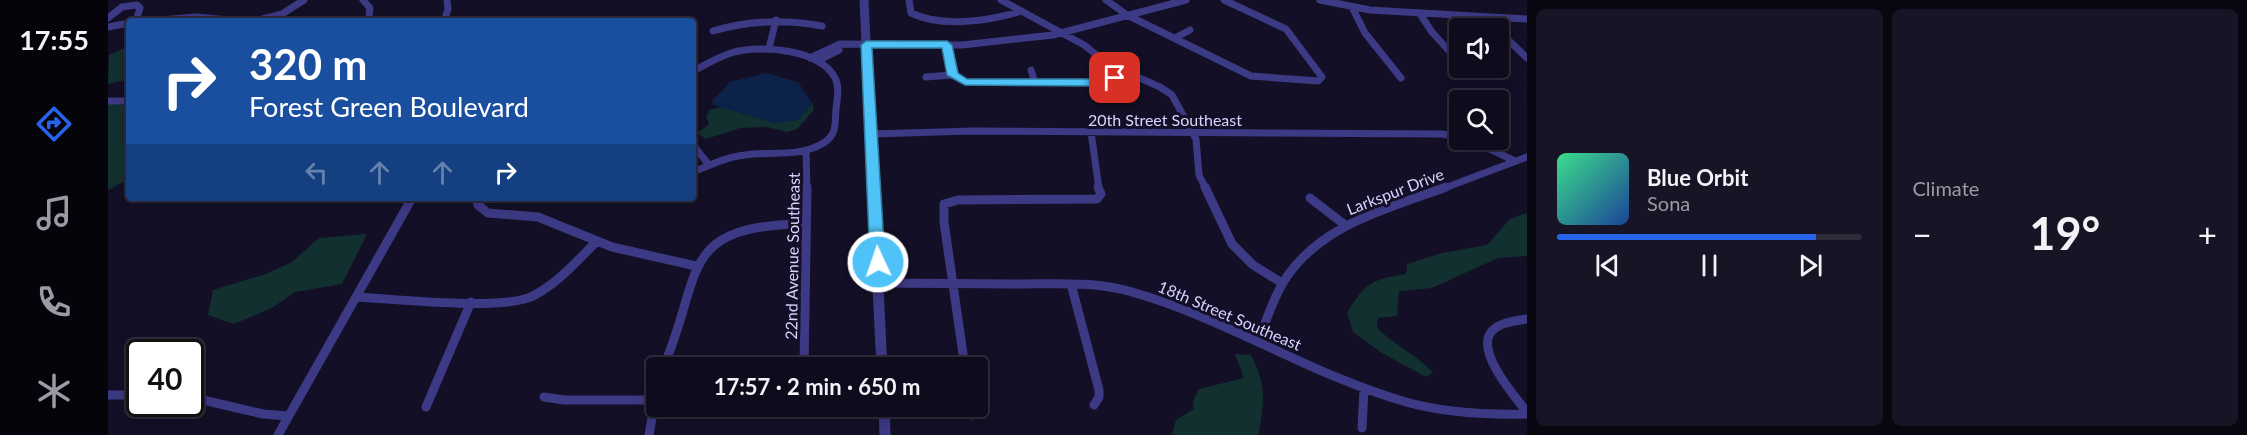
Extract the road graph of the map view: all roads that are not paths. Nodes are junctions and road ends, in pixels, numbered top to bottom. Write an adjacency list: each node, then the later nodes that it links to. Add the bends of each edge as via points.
1 (304, 0): 20 (street, via 282,14)
2 (363, 0): 15 (street, via 370,8)
3 (447, 0): 21 (street)
4 (864, 0): 34 (street)
5 (909, 0): 12 (street, via 914,16 928,19 1005,16)
6 (1001, 0): 12 (street)
7 (1106, 0): 14 (street)
8 (1186, 0): 14 (street)
9 (1224, 0): 32 (street, via 1286,29 1321,79 1258,78)
10 (1320, 0): 11 (street)
11 (1352, 7): 13 (street); 45 (street, via 1365,33)
12 (1022, 11): 31 (street)
13 (1420, 14): 22 (street); 37 (street)
14 (1127, 15): 31 (street); 32 (street)
15 (369, 17)
16 (108, 18): 17 (street, via 122,7 137,5 140,8)
17 (137, 18)
18 (196, 18): 19 (street)
19 (219, 18)
20 (266, 18)
21 (445, 18)
22 (1486, 18)
23 (1509, 19): 24 (street)
24 (1527, 19)
25 (776, 20): 27 (street); 30 (street, via 741,22); 36 (street)
26 (126, 24): 28 (street)
27 (822, 26)
28 (108, 27)
29 (1190, 30): 32 (street)
30 (713, 31)
31 (1061, 33): 35 (street); 42 (street)
32 (1175, 38)
33 (1509, 40): 38 (street)
34 (866, 45): 35 (street); 39 (street); 51 (street)
35 (947, 45): 43 (street)
36 (769, 48): 39 (street); 41 (street, via 734,52)
37 (1449, 51)
38 (1527, 58)
39 (813, 60): 55 (street, 22nd Avenue Southeast, via 829,69 835,79 836,128 828,140)
40 (1031, 70): 46 (street)
41 (696, 71)
42 (1124, 72): 46 (street, via 1103,82); 50 (street, via 1172,95)
43 (952, 75): 44 (street); 46 (street, via 965,82)
44 (926, 76)
45 (1401, 78)
46 (1035, 82)
47 (108, 101): 48 (street)
48 (126, 101)
49 (1091, 132): 50 (street, 20th Street Southeast); 51 (street, 20th Street Southeast); 69 (street, via 1100,198 946,202 943,210)
50 (1193, 133): 52 (street, 20th Street Southeast); 68 (street, via 1198,144 1199,175 1232,244 1253,265)
51 (871, 134): 67 (street)
52 (1449, 135)
53 (696, 149): 58 (street)
54 (1492, 150): 57 (street)
55 (806, 151): 58 (street, via 747,154); 63 (street, 22nd Avenue Southeast)
56 (1527, 157): 57 (street, Larkspur Drive)
57 (1515, 161): 64 (street, Larkspur Drive)
58 (709, 165): 59 (street)
59 (696, 171)
60 (1310, 198): 64 (street)
61 (410, 201): 71 (street)
62 (478, 203): 65 (street, via 493,214 538,216)
63 (806, 224): 66 (street, via 761,225 741,231 712,246); 76 (street, 22nd Avenue Southeast)
64 (1345, 225): 68 (street, Larkspur Drive, via 1301,258)
65 (596, 242): 66 (street); 72 (street, via 554,284 531,297 503,303)
66 (696, 266): 75 (street)
67 (879, 283): 69 (street, 18th Street Southeast); 77 (street)
68 (1282, 283): 74 (street, Larkspur Drive)
69 (953, 284): 70 (street, 18th Street Southeast); 78 (street)
70 (1071, 284): 74 (street, 18th Street Southeast, via 1115,288 1163,302); 85 (street, via 1099,390)
71 (357, 297): 72 (street); 88 (street)
72 (471, 302): 86 (street)
73 (1527, 319): 87 (street, via 1498,327 1490,334 1488,349)
74 (1258, 342): 79 (street, 18th Street Southeast)
75 (667, 357)
76 (804, 357)
77 (882, 357)
78 (963, 357)
79 (1364, 389): 87 (street, 18th Street Southeast, via 1451,412); 91 (street)
80 (108, 395): 81 (street)
81 (126, 396)
82 (646, 396): 83 (street, via 564,400)
83 (544, 397)
84 (204, 400): 88 (street)
85 (1094, 405)
86 (426, 407)
87 (1527, 413)
88 (288, 416): 92 (street)
89 (652, 417): 93 (street)
90 (884, 417): 94 (street)
91 (1362, 428)
92 (278, 435)
93 (649, 435)
94 (885, 435)

